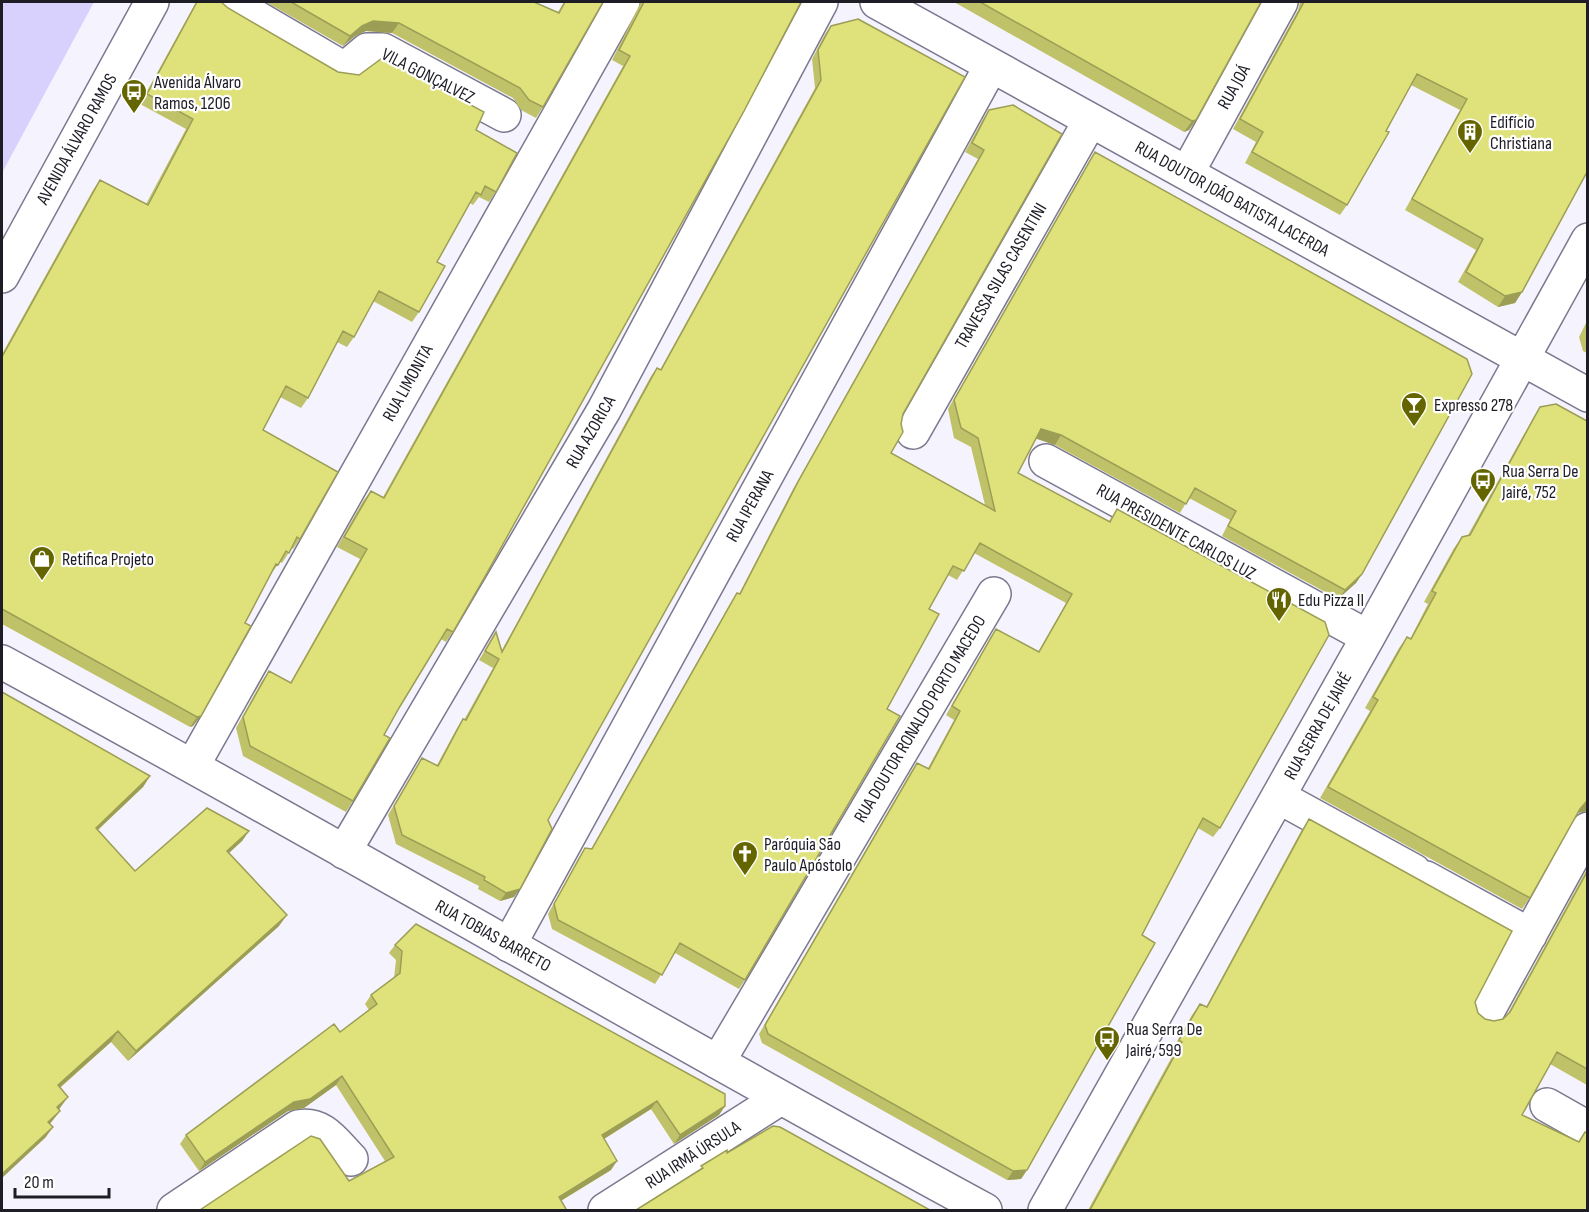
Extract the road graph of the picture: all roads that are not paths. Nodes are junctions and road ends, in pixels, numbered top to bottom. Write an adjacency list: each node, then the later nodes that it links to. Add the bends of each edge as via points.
1 (152, 2): 12 (street, AVENIDA ÁLVARO RAMOS)
2 (230, 2): 8 (street, VILA GONÇALVEZ, via 336,64 347,67 367,50 382,50)
3 (623, 2): 20 (street, RUA LIMONITA)
4 (821, 2): 23 (street, RUA AZORICA, via 604,410)
5 (1281, 2): 10 (street, RUA JOÁ)
6 (883, 3): 7 (street, RUA DOUTOR JOÃO BATISTA LACERDA)
7 (992, 66): 9 (street, RUA DOUTOR JOÃO BATISTA LACERDA); 25 (street, RUA IPERANA)
8 (504, 115)
9 (1090, 121): 10 (street, RUA DOUTOR JOÃO BATISTA LACERDA); 15 (street, TRAVESSA SILAS CASENTINI)
10 (1187, 173): 13 (street, RUA DOUTOR JOÃO BATISTA LACERDA)
11 (1587, 240): 13 (street, RUA SERRA DE JAIRÉ)
12 (2, 276)
13 (1522, 359): 14 (street, RUA DOUTOR JOÃO BATISTA LACERDA); 18 (street, RUA SERRA DE JAIRÉ)
14 (1587, 395)
15 (913, 432)
16 (1046, 461): 18 (street, RUA PRESIDENTE CARLOS LUZ)
17 (994, 594): 27 (street, RUA DOUTOR RONALDO PORTO MACEDO)
18 (1368, 636): 21 (street, RUA SERRA DE JAIRÉ)
19 (2, 662): 20 (street, RUA TOBIAS BARRETO)
20 (193, 765): 23 (street, RUA TOBIAS BARRETO)
21 (1278, 797): 24 (street); 35 (street, RUA SERRA DE JAIRÉ)
22 (1587, 829): 24 (street)
23 (344, 852): 25 (street, RUA TOBIAS BARRETO)
24 (1530, 935): 26 (street)
25 (509, 945): 27 (street, RUA TOBIAS BARRETO)
26 (1486, 1014)
27 (718, 1062): 28 (street, RUA TOBIAS BARRETO)
28 (779, 1099): 33 (street, RUA IRMÃ ÚRSULA); 34 (street, RUA TOBIAS BARRETO)
29 (1547, 1105): 30 (street)
30 (1587, 1128)
31 (351, 1159): 32 (street, via 319,1128 310,1124 298,1127)
32 (174, 1210)
33 (606, 1210)
34 (985, 1210)
35 (1045, 1210)

